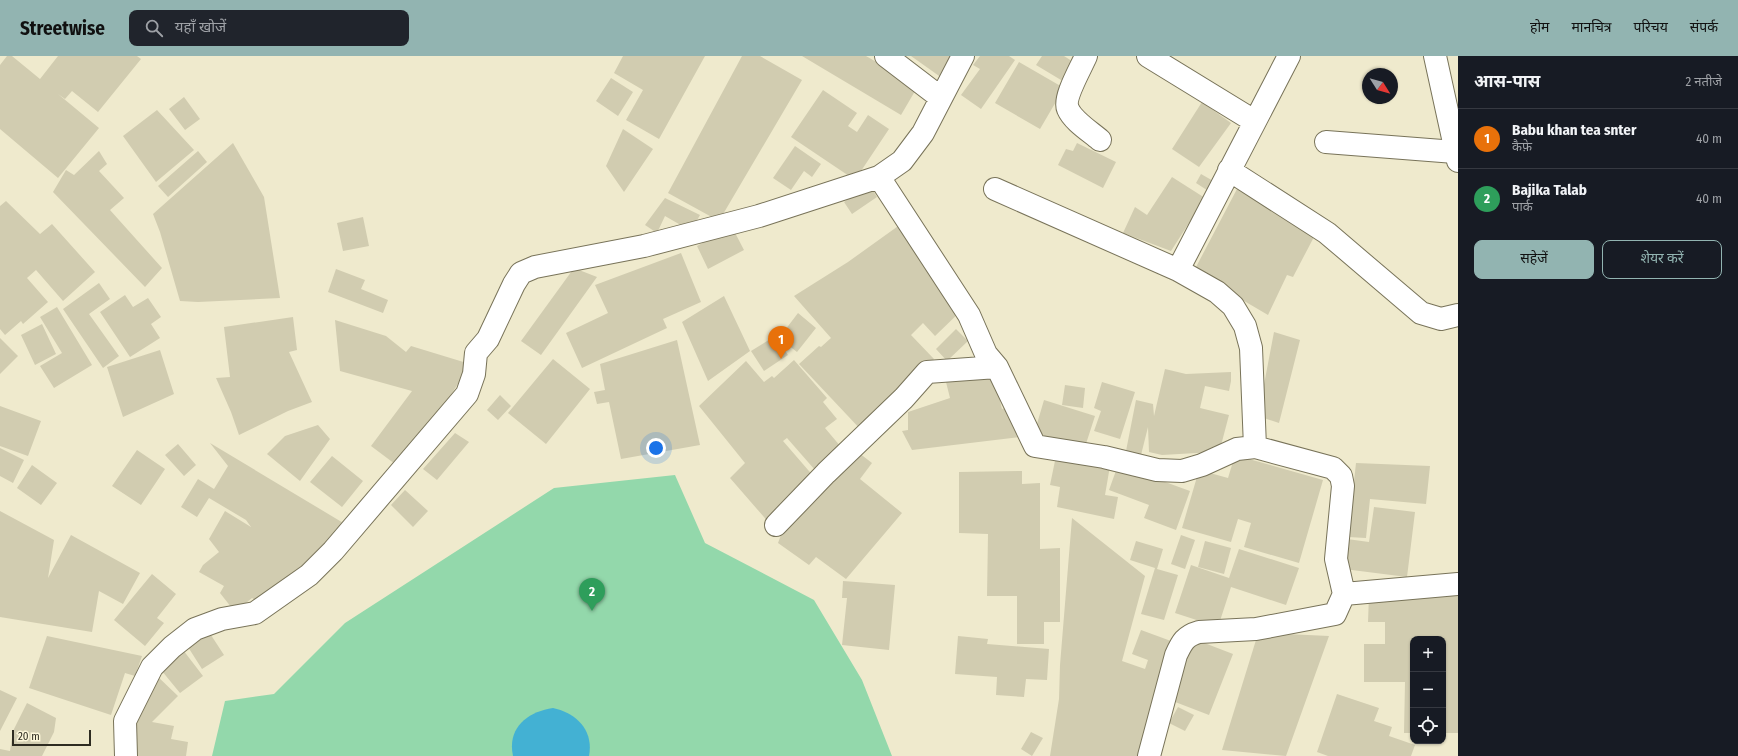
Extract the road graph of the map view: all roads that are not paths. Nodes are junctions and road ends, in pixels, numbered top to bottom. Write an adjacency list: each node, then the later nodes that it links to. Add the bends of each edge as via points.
1 (886, 56): 7 (street)
2 (963, 56): 7 (street)
3 (1086, 56): 9 (street, via 1070,92 1068,109)
4 (1148, 56): 8 (street)
5 (1289, 56): 8 (street)
6 (1435, 56): 11 (street)
7 (941, 98): 13 (street, via 923,133 902,161)
8 (1254, 121): 12 (street)
9 (1100, 140)
10 (1326, 142): 11 (street)
11 (1456, 157)
12 (1229, 170): 15 (street); 16 (street, via 1327,233 1421,313 1441,319)
13 (879, 177): 17 (street, via 970,315 986,354); 22 (street, via 760,216 644,246 535,267 521,273 488,338 476,352 474,374 467,394 333,552 309,575 255,613 222,619 195,629 152,667 125,721)
14 (996, 189): 15 (street)
15 (1178, 270): 18 (street, via 1217,292 1233,306 1245,326 1251,348)
16 (1458, 315)
17 (997, 367): 18 (street, via 1035,446 1104,457 1157,470 1182,471 1237,449); 19 (street, via 926,372 904,398)
18 (1255, 447): 21 (street, via 1333,468 1341,476 1343,486 1336,559)
19 (776, 525)
20 (1458, 584): 21 (street)
21 (1344, 594): 23 (street, via 1335,614 1256,629 1199,632 1183,640 1176,655)
22 (126, 756)
23 (1149, 756)

